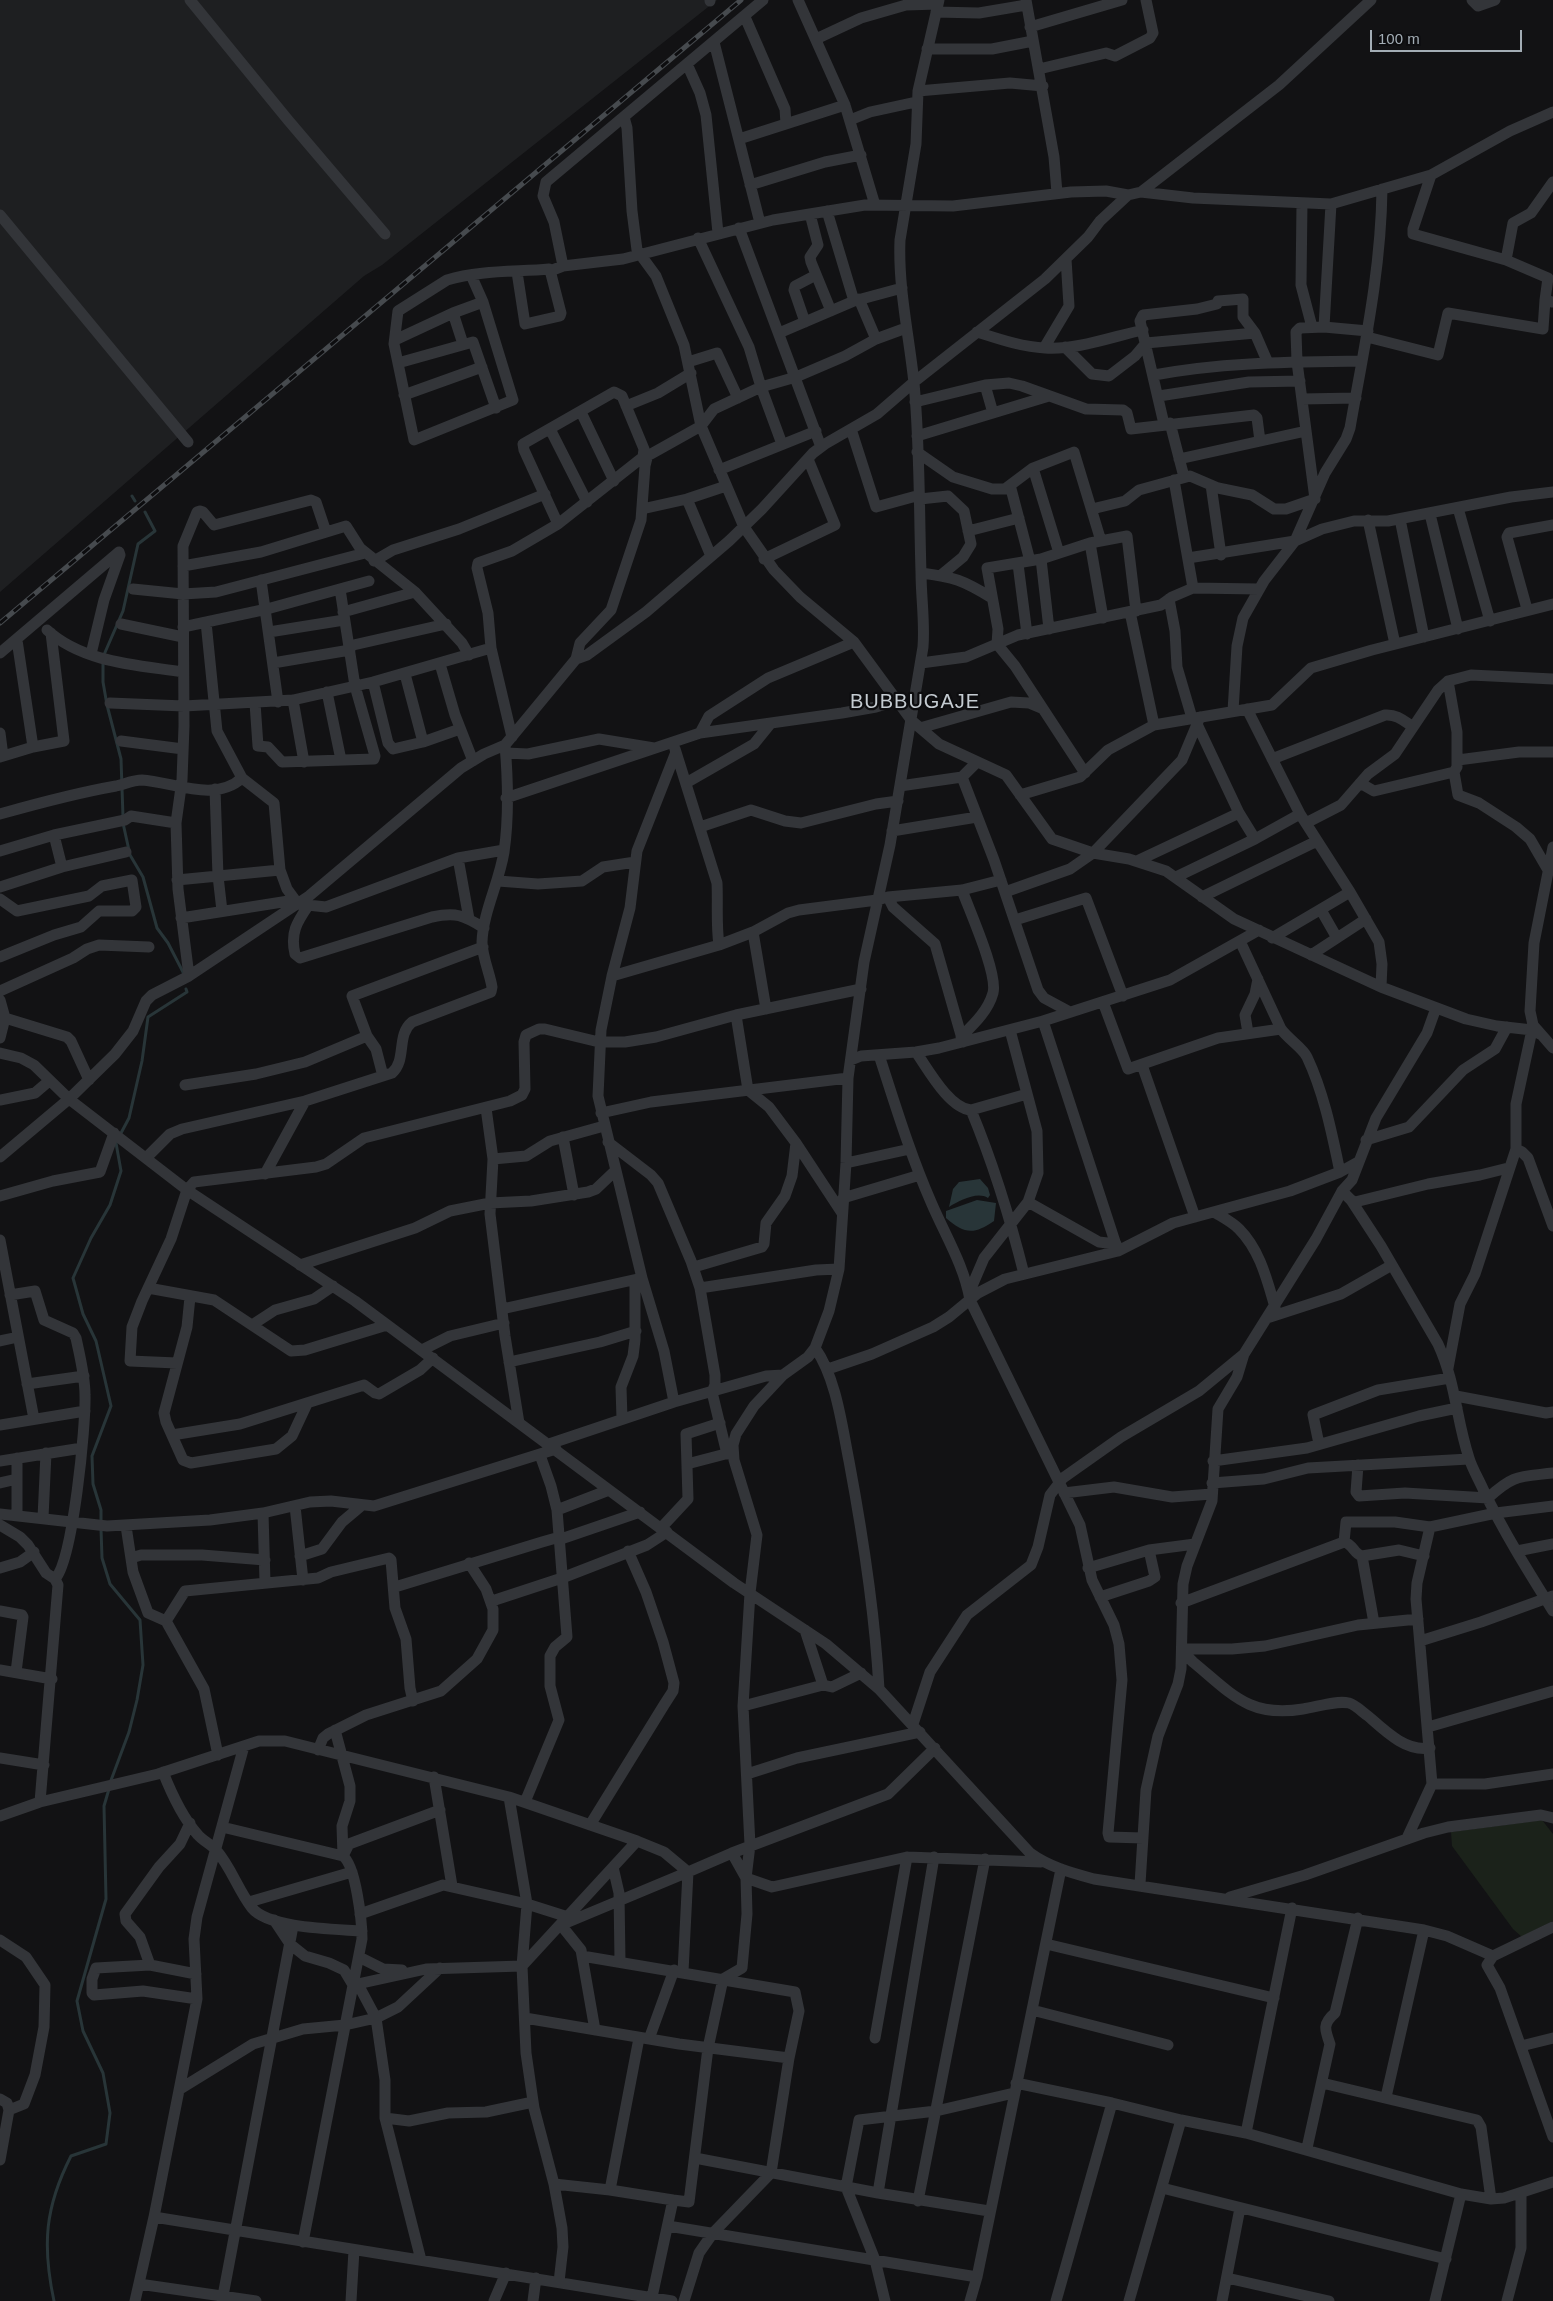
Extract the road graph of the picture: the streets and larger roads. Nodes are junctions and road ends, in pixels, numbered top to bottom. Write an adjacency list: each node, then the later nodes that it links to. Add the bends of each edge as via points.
1 (190, 0): 45 (street)
2 (763, 0): 11 (street)
3 (798, 0): 13 (street)
4 (1122, 0): 12 (street)
5 (1146, 0): 18 (street, via 1150,38 1115,56 1106,53)
6 (1371, 0): 32 (street, via 1279,85)
7 (1472, 0): 8 (street, via 1478,6)
8 (1495, 0)
9 (1026, 2): 10 (street, via 979,13); 12 (street)
10 (938, 5): 13 (street, via 906,5 861,18); 16 (street)
11 (745, 17): 15 (street); 25 (street, via 785,109)
12 (1030, 27): 14 (street)
13 (816, 39): 21 (street)
14 (1033, 41): 16 (street, via 992,49); 18 (street)
15 (714, 42): 17 (street); 26 (street)
16 (927, 49): 20 (street)
17 (688, 64): 23 (street); 44 (street, via 706,115)
18 (1039, 69): 19 (street)
19 (1043, 86): 20 (street, via 1010,83); 33 (street)
20 (917, 96): 24 (street); 38 (street, via 916,144)
21 (845, 105): 24 (street); 25 (street)
22 (1553, 112): 28 (street)
23 (624, 117): 47 (street); 50 (street, via 546,182 543,196 554,222)
24 (850, 120): 27 (street)
25 (786, 124): 26 (street)
26 (739, 139): 30 (street)
27 (861, 155): 30 (street, via 825,162); 37 (street)
28 (1431, 175): 31 (street); 49 (street, via 1413,234)
29 (1553, 182): 49 (street, via 1531,213 1512,223)
30 (750, 185): 42 (street)
31 (1382, 189): 36 (street); 69 (street, via 1379,260)
32 (1141, 192): 34 (street); 35 (street)
33 (1057, 193): 34 (street, via 1106,191); 38 (street, via 953,206)
34 (1128, 195): 48 (street)
35 (1302, 203): 36 (street); 62 (street, via 1301,284)
36 (1331, 204): 63 (street)
37 (875, 205): 38 (street); 39 (street)
38 (906, 206): 55 (street, via 900,240)
39 (827, 211): 40 (street); 56 (street)
40 (810, 214): 42 (street); 54 (street, via 818,245 810,257)
41 (0, 215): 107 (street)
42 (760, 223): 43 (street)
43 (739, 228): 44 (street); 66 (street)
44 (718, 233): 46 (street)
45 (385, 234)
46 (698, 238): 47 (street); 87 (street, via 749,347)
47 (638, 254): 50 (street, via 623,259); 81 (street, via 656,276)
48 (1066, 259): 67 (street, via 1045,280); 75 (street, via 1069,306)
49 (1506, 260): 57 (street, via 1548,278)
50 (563, 266): 51 (street)
51 (550, 271): 52 (street); 52 (street, via 561,313 558,317 527,325)
52 (517, 272): 53 (street)
53 (471, 275): 58 (street); 71 (street, via 447,280 398,312)
54 (816, 275): 59 (street); 61 (street, via 795,286 794,290)
55 (902, 288): 56 (street); 64 (street)
56 (857, 300): 59 (street); 70 (street)
57 (1549, 301): 69 (street, via 1543,329 1448,313 1438,356)
58 (483, 302): 60 (street); 96 (street, via 513,400)
59 (831, 311): 61 (street)
60 (453, 313): 71 (street); 73 (street)
61 (805, 322): 66 (street)
62 (1312, 327): 63 (street); 76 (street, via 1300,328 1296,332)
63 (1324, 327): 69 (street)
64 (906, 328): 70 (street); 85 (street)
65 (1143, 330): 68 (street, via 1140,321 1143,315 1197,309 1218,301 1243,299 1243,317); 72 (street); 74 (street)
66 (779, 332): 83 (street)
67 (978, 332): 75 (street, via 1008,342); 85 (street)
68 (1255, 333): 72 (street); 79 (street)
69 (1368, 334): 77 (street)
70 (876, 339): 83 (street)
71 (395, 340): 78 (street)
72 (1146, 343): 74 (street, via 1109,376 1092,374); 82 (street)
73 (463, 344): 78 (street); 80 (street, via 475,343)
74 (1065, 347): 75 (street)
75 (1044, 348)
76 (1298, 362): 77 (street); 79 (street); 84 (street)
77 (1362, 362): 92 (street)
78 (398, 363): 88 (street)
79 (1268, 363): 82 (street, via 1186,369)
80 (482, 366): 88 (street); 96 (street)
81 (690, 368): 91 (street, via 717,353); 95 (street, via 658,393); 100 (street)
82 (1154, 375): 90 (street)
83 (796, 377): 87 (street); 103 (street)
84 (1300, 381): 90 (street, via 1249,382); 93 (street)
85 (914, 382): 94 (street); 102 (street, via 878,414)
86 (985, 385): 89 (street, via 1010,383); 94 (street); 98 (street)
87 (761, 387): 91 (street); 108 (street)
88 (404, 395): 96 (street, via 414,440)
89 (1049, 396): 98 (street); 99 (street, via 1086,409 1123,410 1131,428)
90 (1159, 396): 99 (street)
91 (738, 398): 100 (street, via 714,410)
92 (1356, 398): 93 (street); 125 (street, via 1346,439)
93 (1302, 399): 104 (street)
94 (915, 402): 105 (street)
95 (626, 406): 97 (street, via 622,396 614,392); 111 (street)
96 (496, 408)
97 (581, 412): 101 (street); 117 (street)
98 (993, 413): 105 (street)
99 (1167, 424): 106 (street, via 1254,414); 113 (street)
100 (701, 426): 111 (street); 115 (street)
101 (550, 429): 122 (street, via 524,444); 126 (street)
102 (851, 429): 109 (street); 123 (street, via 876,507)
103 (816, 431): 108 (street); 109 (street)
104 (1306, 431): 106 (street); 125 (street)
105 (917, 436): 110 (street)
106 (1260, 441): 113 (street)
107 (188, 442)
108 (782, 444): 115 (street)
109 (821, 447): 112 (street)
110 (917, 452): 118 (street, via 953,477 992,489 1005,489); 123 (street)
111 (646, 454): 117 (street); 129 (street)
112 (808, 459): 136 (street); 145 (street, via 835,525)
113 (1179, 459): 116 (street)
114 (1033, 468): 118 (street); 127 (street, via 1074,452); 142 (street)
115 (719, 470): 120 (street)
116 (1179, 478): 119 (street, via 1195,478); 127 (street, via 1139,490 1125,501); 146 (street)
117 (614, 481): 126 (street)
118 (1010, 485): 131 (street)
119 (1211, 485): 125 (street, via 1252,495 1274,509 1286,509); 143 (street)
120 (726, 486): 124 (street); 136 (street)
121 (1553, 492): 128 (street, via 1511,496)
122 (545, 494): 134 (street); 148 (street, via 459,529 394,550)
123 (920, 497): 137 (street, via 952,498 964,510); 151 (street)
124 (687, 499): 129 (street); 144 (street)
125 (1314, 499): 139 (street)
126 (587, 502): 134 (street)
127 (1092, 508): 140 (street)
128 (1458, 508): 130 (street); 169 (street)
129 (642, 509): 190 (street, via 610,610 580,643)
130 (1430, 514): 132 (street); 175 (street)
131 (1019, 518): 137 (street); 147 (street)
132 (1400, 519): 133 (street); 180 (street)
133 (1368, 520): 139 (street, via 1333,525); 184 (street)
134 (558, 524): 186 (street, via 512,552 478,562)
135 (1553, 525): 165 (street, via 1509,533 1507,538)
136 (744, 527): 144 (street); 145 (street)
137 (968, 531): 152 (street, via 971,544 968,550)
138 (326, 532): 141 (street, via 346,526); 150 (street, via 261,552); 150 (street, via 314,500 214,525 200,511 184,542)
139 (1295, 541): 143 (street); 158 (street)
140 (1096, 542): 142 (street); 166 (street, via 1128,538); 168 (street)
141 (365, 553): 148 (street); 153 (street)
142 (1059, 554): 147 (street)
143 (1221, 555): 146 (street)
144 (712, 556): 190 (street, via 646,612 587,655)
145 (764, 558): 182 (street, via 800,597)
146 (1188, 558): 155 (street)
147 (1036, 560): 149 (street); 174 (street)
148 (374, 561): 159 (street)
149 (1018, 564): 161 (street, via 988,566); 179 (street)
150 (183, 566): 160 (street)
151 (921, 573): 152 (street); 192 (street, via 924,631)
152 (940, 576): 161 (street, via 962,581)
153 (261, 580): 160 (street, via 216,592); 164 (street)
154 (369, 581): 157 (street)
155 (1194, 588): 158 (street); 162 (street)
156 (133, 589): 160 (street)
157 (340, 589): 164 (street); 167 (street)
158 (1259, 589): 210 (street, via 1243,618 1237,646)
159 (415, 592): 167 (street); 173 (street)
160 (183, 594): 176 (street)
161 (992, 598): 183 (street, via 998,629)
162 (1170, 599): 166 (street, via 1161,606); 211 (street, via 1177,667)
163 (1553, 604): 165 (street)
164 (267, 609): 171 (street); 177 (street)
165 (1527, 609): 169 (street)
166 (1133, 611): 168 (street); 213 (street)
167 (344, 616): 177 (street); 185 (street)
168 (1104, 618): 174 (street)
169 (1490, 621): 175 (street)
170 (38, 622): 178 (street); 181 (street); 188 (street, via 118,552 120,555)
171 (206, 622): 176 (street); 206 (street)
172 (121, 624): 176 (street)
173 (446, 624): 185 (street); 189 (street)
174 (1049, 629): 179 (street)
175 (1458, 629): 180 (street)
176 (183, 632): 194 (street)
177 (269, 632): 191 (street)
178 (51, 633): 188 (street); 222 (street, via 64,740)
179 (1026, 634): 183 (street)
180 (1424, 637): 184 (street)
181 (17, 640): 187 (street); 222 (street)
182 (854, 642): 202 (street); 218 (street, via 768,678 709,716)
183 (997, 644): 192 (street, via 966,657); 208 (street)
184 (1396, 644): 209 (street, via 1311,668 1272,705)
185 (349, 648): 191 (street); 199 (street)
186 (491, 648): 189 (street); 221 (street)
187 (0, 653)
188 (90, 654): 194 (street, via 117,663)
189 (469, 655): 193 (street)
190 (576, 659): 221 (street)
191 (273, 663): 203 (street)
192 (921, 663): 214 (street)
193 (440, 664): 195 (street); 216 (street)
194 (183, 672): 207 (street)
195 (405, 674): 198 (street); 220 (street)
196 (1553, 679): 197 (street, via 1471,675)
197 (1448, 681): 215 (street, via 1438,690); 233 (street, via 1457,732)
198 (373, 682): 199 (street); 220 (street, via 391,747)
199 (355, 686): 200 (street); 229 (street, via 375,756 371,760)
200 (327, 692): 201 (street); 229 (street)
201 (293, 700): 203 (street); 231 (street)
202 (896, 701): 212 (street); 214 (street)
203 (278, 702): 205 (street)
204 (110, 703): 207 (street)
205 (255, 703): 206 (street); 231 (street, via 258,746 268,747 282,762)
206 (214, 705): 207 (street); 236 (street, via 217,732)
207 (184, 706): 225 (street)
208 (1041, 708): 214 (street, via 1029,703 1011,702); 234 (street)
209 (1247, 709): 210 (street); 228 (street)
210 (1233, 711): 211 (street)
211 (1196, 720): 213 (street); 245 (street); 259 (street, via 1182,760)
212 (771, 723): 218 (street); 237 (street, via 754,744)
213 (1154, 724): 234 (street, via 1108,750)
214 (916, 725): 232 (street, via 939,744); 239 (street)
215 (1413, 727): 228 (street, via 1392,714 1385,715); 238 (street, via 1396,754 1374,768)
216 (460, 729): 220 (street); 230 (street)
217 (0, 733): 227 (street)
218 (700, 733): 223 (street)
219 (121, 741): 225 (street)
220 (423, 742)
221 (508, 745): 224 (street, via 528,754 599,739); 230 (street); 243 (street)
222 (33, 747): 227 (street)
223 (675, 747): 224 (street); 237 (street); 262 (street)
224 (655, 748): 243 (street)
225 (183, 749): 240 (street)
226 (1553, 752): 233 (street, via 1519,752)
227 (1, 757)
228 (1272, 759): 248 (street)
229 (341, 760): 231 (street)
230 (473, 761): 278 (street)
231 (304, 762)
232 (977, 762): 235 (street); 242 (street, via 1006,775)
233 (1456, 766): 238 (street, via 1374,791); 265 (street, via 1460,797 1479,803 1516,827 1530,839)
234 (1085, 773): 242 (street)
235 (962, 777): 239 (street); 247 (street)
236 (242, 778): 241 (street, via 234,786); 264 (street, via 274,803)
237 (686, 783): 250 (street)
238 (1360, 783): 248 (street, via 1341,805)
239 (900, 786): 244 (street)
240 (181, 787): 241 (street); 246 (street, via 136,780 69,794); 249 (street)
241 (215, 789): 266 (street)
242 (1020, 795): 259 (street, via 1052,838)
243 (506, 798): 256 (street)
244 (898, 801): 250 (street, via 800,823 753,810); 251 (street)
245 (1239, 813): 253 (street); 261 (street)
246 (0, 814)
247 (977, 817): 251 (street); 269 (street)
248 (1303, 818): 253 (street); 254 (street)
249 (176, 822): 252 (street, via 131,816); 268 (street)
250 (700, 827): 291 (street, via 718,883 716,922)
251 (892, 831): 276 (street)
252 (54, 835): 257 (street); 263 (street)
253 (1254, 839): 267 (street)
254 (1317, 841): 274 (street); 275 (street)
255 (1553, 847): 265 (street)
256 (504, 850): 260 (street); 270 (street)
257 (0, 851)
258 (126, 852): 263 (street)
259 (1093, 853): 261 (street); 273 (street, via 1070,869)
260 (458, 858): 278 (street, via 326,907); 282 (street)
261 (1137, 861): 267 (street)
262 (635, 862): 270 (street, via 603,867 582,881 538,884); 297 (street, via 630,908)
263 (62, 867): 271 (street)
264 (280, 870): 266 (street); 278 (street, via 287,889)
265 (1548, 870): 314 (street, via 1534,943 1530,1011)
266 (218, 876): 268 (street); 280 (street)
267 (1176, 877): 275 (street)
268 (177, 880): 281 (street)
269 (1001, 880): 272 (street); 273 (street)
270 (498, 881): 285 (street)
271 (0, 887)
272 (962, 890): 276 (street); 318 (street, via 994,979 990,1003)
273 (1005, 892): 284 (street)
274 (1350, 892): 279 (street); 283 (street)
275 (1202, 897): 286 (street, via 1234,919)
276 (883, 898): 287 (street, via 799,910); 300 (street, via 864,962); 318 (street, via 934,944)
277 (0, 900): 295 (street, via 17,911 89,896 102,886 132,880 136,907 132,911 99,911 81,928 54,935)
278 (300, 903): 280 (street); 282 (street, via 293,934 296,954 300,958 432,917 460,914); 296 (street)
279 (1321, 910): 288 (street); 289 (street)
280 (222, 911): 281 (street)
281 (181, 918): 296 (street)
282 (469, 919): 285 (street)
283 (1366, 919): 289 (street); 299 (street, via 1379,942)
284 (1015, 920): 302 (street, via 1086,898); 307 (street, via 1038,990 1044,998)
285 (484, 928): 293 (street)
286 (1259, 930): 288 (street); 290 (street)
287 (753, 932): 291 (street); 306 (street)
288 (1272, 938): 294 (street)
289 (1337, 938): 294 (street)
290 (1240, 941): 298 (street); 302 (street, via 1170,980)
291 (719, 945): 297 (street)
292 (149, 947): 301 (street, via 92,947)
293 (482, 947): 316 (street, via 353,995 351,998); 326 (street, via 491,992 412,1022 404,1032 397,1069)
294 (1311, 955): 299 (street)
295 (0, 958)
296 (189, 976): 328 (street, via 160,989 146,1001 126,1042)
297 (612, 976): 319 (street)
298 (1258, 979): 312 (street); 315 (street, via 1245,1015)
299 (1381, 987): 305 (street)
300 (861, 989): 306 (street); 324 (street)
301 (0, 991)
302 (1123, 996): 304 (street)
303 (0, 1000): 309 (street)
304 (1103, 1002): 307 (street); 325 (street, via 1126,1069)
305 (1436, 1008): 311 (street, via 1466,1019); 342 (street, via 1427,1032)
306 (766, 1009): 308 (street)
307 (1070, 1012): 310 (street)
308 (736, 1015): 319 (street, via 656,1037); 331 (street)
309 (5, 1018): 317 (street); 328 (street, via 67,1037)
310 (1043, 1021): 313 (street); 372 (street)
311 (1506, 1027): 314 (street); 342 (street, via 1495,1049 1463,1070 1408,1127)
312 (1281, 1029): 315 (street); 354 (street, via 1306,1055 1329,1122)
313 (1010, 1030): 318 (street); 332 (street)
314 (1536, 1032): 320 (street); 346 (street, via 1516,1104)
315 (1248, 1033): 325 (street, via 1212,1039)
316 (367, 1036): 326 (street, via 376,1049); 330 (street, via 305,1062 256,1074)
317 (0, 1038)
318 (962, 1039): 322 (street)
319 (599, 1042): 336 (street, via 545,1029 526,1034 525,1089 522,1095); 338 (street, via 598,1096)
320 (1553, 1048)
321 (0, 1052): 329 (street, via 28,1061)
322 (916, 1052): 323 (street); 337 (street, via 947,1094 961,1107)
323 (879, 1055): 324 (street); 345 (street)
324 (851, 1060): 327 (street)
325 (1142, 1065): 367 (street)
326 (382, 1076): 335 (street)
327 (848, 1078): 331 (street); 350 (street)
328 (88, 1080): 333 (street)
329 (49, 1081): 333 (street); 334 (street, via 36,1093)
330 (185, 1085)
331 (748, 1090): 338 (street, via 651,1102); 344 (street, via 769,1107)
332 (1027, 1094): 337 (street); 362 (street, via 1037,1131 1038,1162 1038,1174)
333 (69, 1099): 340 (street); 347 (street)
334 (0, 1100)
335 (305, 1101): 348 (street, via 175,1131); 355 (street)
336 (486, 1108): 349 (street); 355 (street, via 364,1138 326,1164 316,1167)
337 (971, 1110): 368 (street)
338 (601, 1113): 339 (street)
339 (604, 1126): 341 (street); 343 (street)
340 (114, 1133): 348 (street); 359 (street, via 100,1172)
341 (563, 1137): 349 (street, via 526,1156); 358 (street)
342 (1366, 1140): 351 (street)
343 (608, 1142): 353 (street); 375 (street, via 658,1183)
344 (796, 1143): 366 (street); 375 (street, via 792,1176 785,1196 766,1223 764,1244 757,1249)
345 (910, 1149): 350 (street); 356 (street)
346 (1516, 1149): 352 (street); 364 (street, via 1528,1158)
347 (0, 1157)
348 (146, 1158): 357 (street)
349 (493, 1159): 363 (street)
350 (846, 1162): 361 (street)
351 (1358, 1162): 354 (street); 360 (street)
352 (1508, 1168): 360 (street, via 1355,1202); 403 (street, via 1475,1274 1460,1304)
353 (616, 1171): 358 (street, via 596,1189); 378 (street)
354 (1340, 1172): 365 (street, via 1290,1191)
355 (265, 1174): 357 (street, via 194,1182)
356 (920, 1176): 361 (street); 384 (street, via 963,1271)
357 (186, 1190): 373 (street); 380 (street, via 171,1239)
358 (574, 1194): 363 (street)
359 (0, 1196)
360 (1346, 1196): 374 (street); 385 (street)
361 (843, 1198): 366 (street)
362 (1028, 1202): 368 (street); 372 (street, via 1099,1242)
363 (490, 1204): 373 (street, via 443,1213 415,1228); 387 (street)
364 (1550, 1205): 369 (street)
365 (1214, 1212): 367 (street); 385 (street, via 1240,1230 1258,1258)
366 (842, 1213): 376 (street)
367 (1195, 1217): 372 (street)
368 (1011, 1224): 377 (street); 384 (street, via 984,1258)
369 (1553, 1226)
370 (0, 1240): 371 (street)
371 (0, 1244): 382 (street)
372 (1117, 1248): 377 (street)
373 (300, 1265): 379 (street)
374 (1392, 1265): 389 (street, via 1341,1294); 403 (street, via 1438,1344)
375 (694, 1267): 381 (street)
376 (838, 1269): 381 (street); 396 (street, via 829,1311)
377 (1024, 1274): 384 (street, via 992,1284)
378 (639, 1279): 387 (street); 393 (street); 409 (street, via 664,1352)
379 (333, 1286): 391 (street); 392 (street, via 314,1299 275,1310)
380 (148, 1288): 383 (street); 401 (street, via 132,1327 129,1360)
381 (700, 1288): 407 (street, via 715,1374 716,1385)
382 (10, 1295): 386 (street); 405 (street, via 36,1291 44,1320 73,1333 76,1338)
383 (190, 1297): 392 (street, via 214,1300); 401 (street, via 187,1327)
384 (969, 1297): 402 (street, via 949,1318 932,1327 872,1354); 435 (street)
385 (1275, 1307): 389 (street)
386 (12, 1308): 388 (street); 394 (street)
387 (502, 1309): 390 (street)
388 (0, 1310)
389 (1267, 1318): 398 (street)
390 (504, 1323): 397 (street, via 450,1336); 400 (street)
391 (387, 1324): 392 (street, via 299,1352 291,1351); 397 (street)
392 (252, 1325)
393 (636, 1331): 400 (street); 415 (street, via 633,1356 621,1388)
394 (18, 1337): 395 (street); 406 (street)
395 (0, 1341)
396 (815, 1348): 402 (street); 404 (street)
397 (422, 1350): 399 (street)
398 (1244, 1354): 429 (street, via 1237,1377 1218,1409); 435 (street, via 1199,1391 1121,1437)
399 (433, 1358): 410 (street, via 420,1370 379,1394 364,1385); 416 (street)
400 (509, 1362): 416 (street)
401 (177, 1363): 419 (street, via 164,1413)
402 (828, 1369): 495 (street, via 855,1497 872,1612)
403 (1449, 1374): 408 (street); 420 (street, via 1378,1390 1312,1415)
404 (783, 1375): 407 (street, via 766,1376); 423 (street, via 754,1406 736,1434)
405 (84, 1376): 406 (street); 412 (street)
406 (27, 1384): 414 (street)
407 (712, 1392): 409 (street); 417 (street)
408 (1456, 1396): 411 (street); 413 (street)
409 (674, 1402): 415 (street)
410 (307, 1404): 419 (street, via 240,1424); 419 (street, via 292,1436 276,1449 191,1463 183,1460)
411 (1457, 1408): 420 (street); 427 (street)
412 (85, 1411): 414 (street); 422 (street)
413 (1553, 1412)
414 (34, 1419): 418 (street)
415 (622, 1420): 421 (street)
416 (519, 1423): 421 (street)
417 (720, 1423): 423 (street); 430 (street, via 686,1434)
418 (0, 1425)
419 (172, 1436)
420 (1319, 1444): 429 (street, via 1292,1451)
421 (552, 1447): 425 (street); 437 (street)
422 (82, 1448): 424 (street); 449 (street)
423 (730, 1453): 430 (street); 477 (street, via 757,1535)
424 (46, 1454): 426 (street); 448 (street)
425 (540, 1454): 440 (street, via 374,1506); 442 (street)
426 (17, 1458): 428 (street); 433 (street)
427 (1469, 1459): 431 (street); 438 (street)
428 (0, 1461)
429 (1213, 1461): 436 (street)
430 (688, 1464): 453 (street, via 688,1499)
431 (1358, 1465): 436 (street, via 1308,1468); 438 (street, via 1356,1492 1360,1496 1405,1493)
432 (1553, 1473): 438 (street, via 1514,1477)
433 (17, 1479): 434 (street); 447 (street)
434 (0, 1483)
435 (1061, 1488): 436 (street, via 1114,1487 1172,1497); 471 (street, via 1080,1525); 500 (street, via 1050,1495 1031,1565 967,1616 930,1672)
436 (1212, 1488): 458 (street, via 1210,1507)
437 (609, 1490): 442 (street); 443 (street)
438 (1488, 1498): 446 (street)
439 (295, 1506): 440 (street, via 331,1501); 444 (street); 464 (street)
440 (361, 1506): 464 (street, via 342,1522 322,1549)
441 (1553, 1506): 446 (street)
442 (557, 1510): 456 (street)
443 (640, 1512): 453 (street); 456 (street)
444 (263, 1513): 451 (street); 468 (street)
445 (0, 1514): 447 (street)
446 (1496, 1514): 452 (street); 462 (street)
447 (17, 1515): 448 (street)
448 (43, 1518): 449 (street)
449 (72, 1522): 451 (street); 473 (street, via 62,1570)
450 (0, 1525): 454 (street)
451 (126, 1526): 467 (street)
452 (1430, 1527): 457 (street, via 1395,1522 1346,1522); 466 (street)
453 (664, 1530): 461 (street, via 647,1545); 477 (street)
454 (12, 1532): 455 (street); 463 (street)
455 (0, 1536)
456 (561, 1539): 469 (street); 472 (street)
457 (1344, 1542): 465 (street); 481 (street)
458 (1196, 1544): 460 (street); 481 (street, via 1187,1566)
459 (1553, 1544): 462 (street)
460 (1149, 1550): 471 (street); 478 (street, via 1155,1577)
461 (628, 1551): 472 (street); 522 (street, via 646,1592 674,1686)
462 (1517, 1551): 479 (street)
463 (34, 1552): 470 (street, via 20,1562); 473 (street, via 46,1572)
464 (300, 1556): 474 (street)
465 (1362, 1556): 466 (street, via 1399,1550); 486 (street)
466 (1424, 1556): 484 (street, via 1417,1584)
467 (131, 1558): 468 (street, via 202,1554); 485 (street, via 148,1613)
468 (265, 1560): 475 (street)
469 (469, 1563): 476 (street); 480 (street)
470 (0, 1568)
471 (1088, 1568): 478 (street)
472 (562, 1578): 480 (street); 517 (street, via 567,1637 550,1656 550,1686 559,1720)
473 (55, 1579): 493 (street, via 58,1591)
474 (303, 1580): 475 (street); 476 (street, via 389,1558)
475 (266, 1582): 485 (street, via 185,1591)
476 (395, 1587): 497 (street, via 395,1608 406,1639)
477 (750, 1593): 487 (street); 498 (street)
478 (1100, 1597): 524 (street, via 1110,1612 1122,1662 1108,1833 1109,1837)
479 (1549, 1597): 483 (street); 488 (street)
480 (492, 1601): 497 (street, via 494,1630 477,1659 441,1691)
481 (1181, 1603): 489 (street)
482 (0, 1611): 491 (street, via 23,1617)
483 (1553, 1611)
484 (1418, 1618): 486 (street); 488 (street)
485 (166, 1620): 506 (street, via 204,1689)
486 (1374, 1623): 489 (street, via 1265,1646)
487 (805, 1630): 492 (street); 494 (street)
488 (1420, 1641): 499 (street)
489 (1184, 1649): 504 (street, via 1193,1662 1246,1704 1286,1712 1348,1703 1413,1748); 524 (street, via 1178,1684 1158,1736 1146,1790)
490 (0, 1670): 491 (street)
491 (16, 1672): 493 (street)
492 (861, 1673): 494 (street, via 832,1687); 495 (street)
493 (52, 1679): 509 (street)
494 (823, 1685): 498 (street)
495 (879, 1689): 500 (street)
496 (1553, 1691): 499 (street)
497 (413, 1701): 501 (street, via 366,1715)
498 (744, 1706): 511 (street)
499 (1428, 1727): 504 (street)
500 (916, 1728): 503 (street); 511 (street)
501 (335, 1730): 505 (street, via 323,1738); 507 (street)
502 (244, 1746): 505 (street, via 272,1740); 506 (street); 523 (street)
503 (935, 1748): 527 (street, via 888,1794); 534 (street, via 1030,1853)
504 (1430, 1748): 514 (street)
505 (318, 1750): 507 (street)
506 (218, 1755): 510 (street)
507 (342, 1756): 513 (street); 530 (street, via 350,1786 350,1801 342,1826)
508 (0, 1758): 509 (street)
509 (44, 1765): 516 (street)
510 (163, 1772): 516 (street); 521 (street, via 174,1800)
511 (747, 1774): 527 (street)
512 (1553, 1774): 514 (street, via 1485,1784)
513 (434, 1777): 515 (street); 518 (street)
514 (1432, 1784): 525 (street)
515 (509, 1797): 517 (street); 545 (street)
516 (40, 1802): 519 (street)
517 (525, 1802): 522 (street)
518 (440, 1810): 530 (street, via 349,1844); 541 (street)
519 (0, 1816)
520 (1553, 1818): 525 (street, via 1541,1815 1448,1827)
521 (190, 1823): 528 (street, via 198,1835); 562 (street, via 180,1844 158,1866 124,1914 140,1938)
522 (590, 1825): 526 (street)
523 (222, 1827): 528 (street); 530 (street)
524 (1143, 1838): 540 (street)
525 (1407, 1838): 542 (street, via 1305,1875)
526 (636, 1841): 535 (street); 538 (street, via 664,1852)
527 (750, 1845): 529 (street); 539 (street)
528 (216, 1849): 544 (street); 567 (street, via 197,1917 194,1939)
529 (732, 1853): 538 (street); 539 (street)
530 (343, 1856): 537 (street)
531 (908, 1858): 532 (street); 539 (street, via 772,1887); 578 (street)
532 (934, 1858): 533 (street); 594 (street)
533 (985, 1860): 534 (street); 593 (street)
534 (1042, 1862): 536 (street)
535 (613, 1867): 543 (street); 550 (street)
536 (1061, 1869): 540 (street, via 1094,1878); 557 (street)
537 (352, 1872): 544 (street); 547 (street)
538 (688, 1872): 543 (street); 566 (street)
539 (746, 1878): 568 (street, via 747,1914 742,1968)
540 (1140, 1884): 542 (street)
541 (452, 1886): 545 (street); 547 (street, via 438,1886)
542 (1226, 1898): 546 (street)
543 (619, 1901): 550 (street); 561 (street)
544 (249, 1902): 549 (street, via 258,1914)
545 (527, 1904): 550 (street); 563 (street)
546 (1292, 1908): 548 (street); 570 (street)
547 (360, 1914): 554 (street)
548 (1358, 1918): 553 (street); 585 (street, via 1335,2013 1325,2027 1330,2044)
549 (274, 1920): 551 (street); 556 (street)
550 (565, 1921): 558 (street); 563 (street)
551 (293, 1926): 554 (street); 556 (street)
552 (1553, 1927): 559 (street)
553 (1424, 1930): 559 (street); 588 (street)
554 (362, 1931): 560 (street)
555 (0, 1940): 592 (street, via 26,1957 45,1985 44,2027 35,2075 24,2104)
556 (290, 1944): 569 (street, via 305,1956 344,1970); 577 (street)
557 (1046, 1944): 570 (street); 572 (street)
558 (582, 1956): 561 (street); 576 (street)
559 (1493, 1956): 582 (street, via 1487,1965 1500,1988)
560 (359, 1957): 565 (street, via 383,1969); 569 (street)
561 (620, 1961): 566 (street)
562 (150, 1965): 567 (street); 571 (street, via 96,1968 92,1993 143,1991)
563 (522, 1966): 564 (street); 574 (street)
564 (440, 1968): 565 (street); 573 (street, via 398,2008)
565 (419, 1971): 569 (street)
566 (678, 1971): 568 (street); 580 (street)
567 (196, 1974): 571 (street)
568 (723, 1979): 583 (street); 584 (street, via 795,1992 799,2011)
569 (353, 1985): 573 (street, via 360,1988); 575 (street)
570 (1274, 1998): 597 (street)
571 (197, 1999): 587 (street)
572 (1032, 2010): 581 (street); 586 (street)
573 (376, 2018): 575 (street); 595 (street)
574 (525, 2018): 576 (street); 590 (street)
575 (345, 2025): 577 (street, via 303,2029); 620 (street)
576 (595, 2030): 580 (street)
577 (273, 2038): 587 (street, via 253,2044); 618 (street)
578 (875, 2038)
579 (1553, 2038): 582 (street)
580 (644, 2039): 583 (street); 607 (street)
581 (1168, 2045)
582 (1521, 2046): 598 (street)
583 (708, 2048): 584 (street); 600 (street)
584 (789, 2058): 602 (street)
585 (1322, 2083): 588 (street); 599 (street)
586 (1015, 2088): 591 (street); 593 (street); 615 (street)
587 (180, 2089): 616 (street)
588 (1386, 2097): 611 (street, via 1480,2122)
589 (0, 2099): 592 (street, via 7,2103)
590 (533, 2102): 595 (street, via 486,2112 448,2113 409,2121); 604 (street)
591 (1112, 2103): 596 (street); 644 (street)
592 (9, 2110): 601 (street)
593 (936, 2111): 594 (street); 613 (street)
594 (891, 2116): 605 (street, via 859,2120); 608 (street)
595 (385, 2118): 623 (street)
596 (1181, 2120): 597 (street); 606 (street)
597 (1246, 2133): 599 (street)
598 (1553, 2137)
599 (1307, 2148): 610 (street)
600 (695, 2158): 602 (street); 612 (street, via 689,2202)
601 (0, 2160)
602 (771, 2173): 605 (street); 619 (street)
603 (1553, 2182): 609 (street)
604 (554, 2184): 607 (street); 629 (street, via 562,2228)
605 (846, 2187): 608 (street); 624 (street)
606 (1162, 2188): 614 (street); 645 (street)
607 (610, 2190): 612 (street)
608 (878, 2193): 613 (street)
609 (1521, 2193): 611 (street); 649 (street, via 1521,2248)
610 (1461, 2194): 611 (street); 622 (street)
611 (1491, 2199)
612 (673, 2200): 617 (street)
613 (918, 2201): 615 (street)
614 (1240, 2208): 622 (street); 628 (street)
615 (989, 2211): 626 (street)
616 (154, 2217): 618 (street); 630 (street)
617 (668, 2226): 619 (street); 632 (street)
618 (236, 2231): 620 (street); 634 (street)
619 (713, 2233): 624 (street); 641 (street, via 698,2253)
620 (303, 2242): 621 (street)
621 (354, 2250): 623 (street); 637 (street)
622 (1446, 2259): 648 (street)
623 (421, 2260): 625 (street)
624 (875, 2260): 626 (street); 642 (street)
625 (506, 2273): 627 (street); 638 (street)
626 (977, 2277): 643 (street)
627 (536, 2278): 629 (street); 639 (street)
628 (1227, 2278): 633 (street); 646 (street)
629 (559, 2282): 631 (street)
630 (139, 2284): 634 (street); 635 (street)
631 (607, 2296): 632 (street)
632 (652, 2297): 640 (street)
633 (1288, 2297): 647 (street)
634 (222, 2299): 636 (street)
635 (135, 2301)
636 (256, 2301)
637 (350, 2301)
638 (494, 2301)
639 (533, 2301)
640 (672, 2301)
641 (684, 2301)
642 (885, 2301)
643 (970, 2301)
644 (1056, 2301)
645 (1129, 2301)
646 (1222, 2301)
647 (1329, 2301)
648 (1435, 2301)
649 (1506, 2301)

